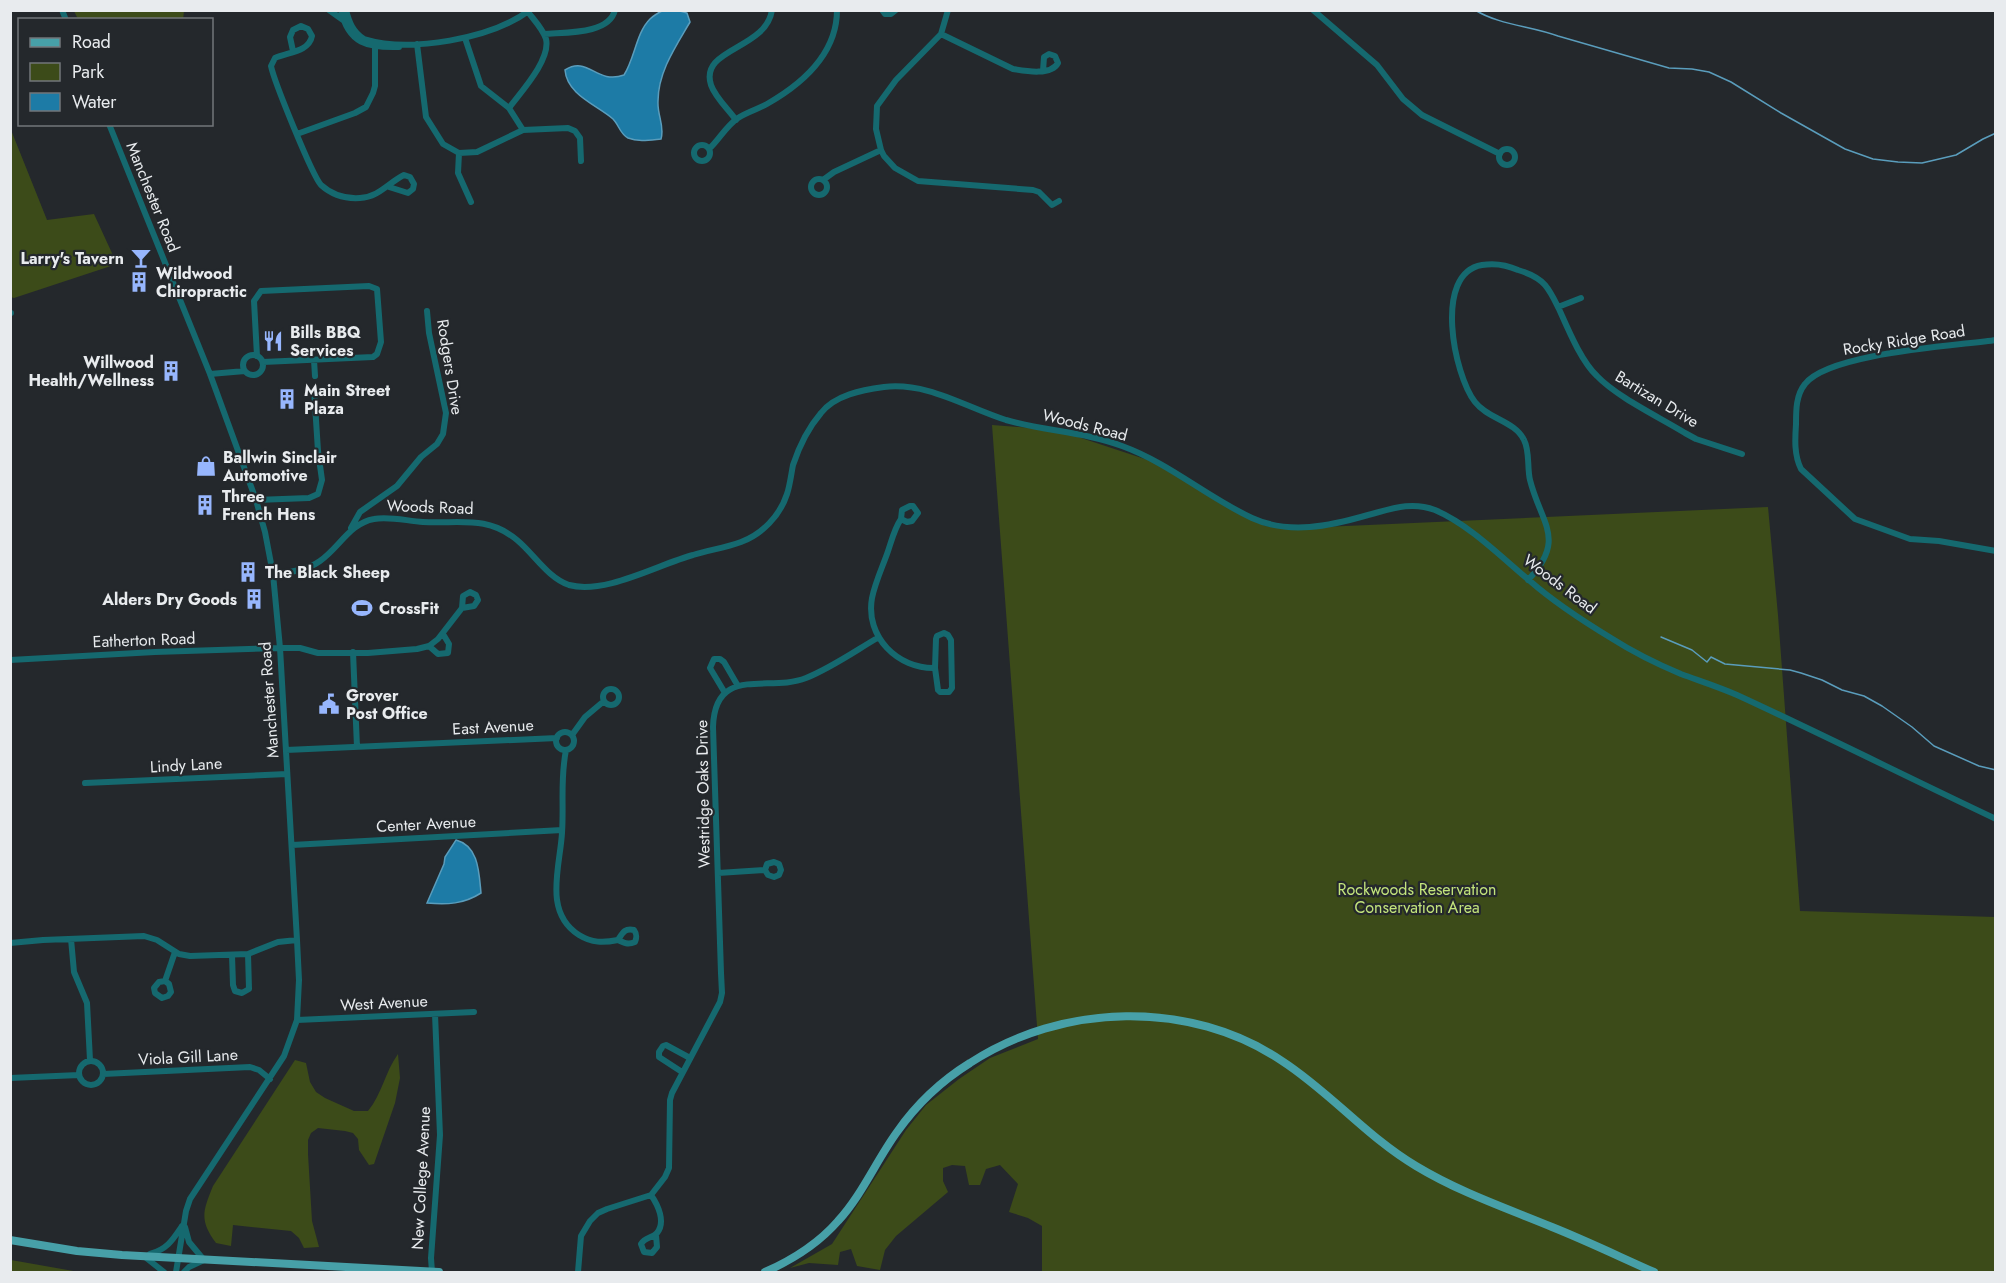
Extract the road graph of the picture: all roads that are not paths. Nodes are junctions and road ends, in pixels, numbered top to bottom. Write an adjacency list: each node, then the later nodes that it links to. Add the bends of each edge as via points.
1 (329, 10): 12 (street)
2 (341, 10): 12 (street)
3 (346, 10): 16 (street, via 358,35)
4 (615, 10): 13 (street, via 602,27)
5 (772, 10): 21 (street, via 764,30 717,60 710,70 712,87)
6 (837, 10): 21 (street, via 833,34 815,65 789,90)
7 (882, 10): 8 (street, via 891,15)
8 (896, 10)
9 (948, 10): 14 (street)
10 (1313, 10): 28 (street, via 1377,66 1410,106)
11 (529, 11): 13 (street); 15 (street, via 506,25)
12 (343, 20): 16 (street, via 357,40)
13 (544, 34): 20 (street, via 547,41 543,60)
14 (941, 34): 19 (street, via 1013,69); 26 (street, via 896,80 877,106 876,129)
15 (465, 38): 17 (street); 20 (street, via 481,86)
16 (377, 44): 17 (street); 24 (street, via 373,93 366,107)
17 (417, 44): 27 (street, via 426,117 440,140)
18 (293, 51): 24 (street, via 275,58 271,66)
19 (1043, 71): 19 (street, via 1042,60 1049,54 1054,56 1057,66)
20 (509, 108): 23 (street)
21 (736, 120): 25 (street)
22 (110, 126): 42 (street, Manchester Road)
23 (523, 130): 27 (street, via 477,152); 29 (street, via 572,129 580,138)
24 (297, 134): 31 (street, via 318,180 334,194 350,199 367,197)
25 (709, 149)
26 (881, 150): 30 (street); 32 (street, via 895,168 918,181 1033,190 1052,205)
27 (459, 153): 33 (street, via 458,173)
28 (1500, 154)
29 (581, 161)
30 (823, 180)
31 (389, 187)
32 (1059, 201)
33 (471, 202)
34 (1581, 298): 35 (street)
35 (1558, 307): 45 (street, Bartizan Drive, via 1575,343 1605,383 1696,439); 51 (street, Bartizan Drive, via 1546,286 1534,276 1491,264 1476,266 1465,274 1453,307 1454,351 1469,394 1484,412 1518,432 1526,443 1530,480 1549,538 1546,555)
36 (427, 311): 48 (street, Rodgers Drive, via 446,412 443,434 397,486 360,512)
37 (1995, 340): 49 (street, Rocky Ridge Road, via 1860,358 1829,367 1804,384 1799,395 1795,441 1801,469 1855,519 1910,539)
38 (257, 356): 39 (street, via 254,301 261,291 369,286 377,290 381,342 377,354); 40 (street); 41 (street, via 245,359)
39 (314, 360): 40 (street); 43 (street)
40 (263, 362): 41 (street, via 256,375)
41 (245, 371): 42 (street)
42 (210, 374): 46 (street, Manchester Road)
43 (315, 376)
44 (314, 389): 46 (street, via 322,480 318,494 309,498)
45 (1742, 454)
46 (256, 500): 50 (street, Manchester Road)
47 (901, 519): 54 (street, via 872,597 871,615)
48 (350, 531): 50 (street, Woods Road, via 318,563 304,570); 51 (street, Woods Road, via 372,519 482,522 517,540 558,579 573,586 627,579 759,534 785,501 799,450 820,413 854,393 907,386 1011,421 1122,446 1166,466 1254,519 1277,526 1326,525 1408,505 1437,511 1494,548)
49 (1995, 551)
50 (273, 574): 56 (street, Manchester Road)
51 (1528, 580): 70 (street, Woods Road, via 1645,658 1731,692)
52 (462, 608): 53 (street)
53 (443, 634): 55 (street); 55 (street, Eatherton Road, via 449,644 447,653 438,654)
54 (879, 637): 59 (street, via 897,657 917,666); 60 (street, via 805,679)
55 (429, 646): 57 (street, Eatherton Road)
56 (279, 648): 57 (street, Eatherton Road); 58 (street, Eatherton Road); 66 (street, Manchester Road)
57 (352, 652): 65 (street)
58 (10, 660)
59 (935, 668): 59 (street, via 938,690 949,692 951,640 944,633 936,639)
60 (738, 686): 61 (street); 61 (street, via 724,662 714,659 710,668)
61 (725, 693): 74 (street, Westridge Oaks Drive, via 716,708 713,727)
62 (604, 701): 63 (street)
63 (572, 735): 64 (street, East Avenue, via 562,732); 67 (street, via 573,746)
64 (557, 738): 65 (street, East Avenue); 67 (street, East Avenue, via 558,746)
65 (357, 747): 66 (street, East Avenue)
66 (286, 750): 68 (street, Manchester Road)
67 (566, 750): 71 (street, via 561,779)
68 (287, 774): 69 (street, Lindy Lane); 72 (street, Manchester Road)
69 (85, 783)
70 (1995, 819)
71 (562, 830): 72 (street, Center Avenue); 77 (street, via 555,894 562,919 586,940)
72 (292, 845): 76 (street, Manchester Road)
73 (765, 870): 74 (street)
74 (718, 873): 86 (street, Westridge Oaks Drive, via 722,993)
75 (71, 939): 78 (street); 79 (street, via 144,936); 87 (street, via 74,972 87,1003)
76 (297, 940): 80 (street, via 278,942); 85 (street, Manchester Road)
77 (618, 940)
78 (10, 943)
79 (176, 952): 81 (street, via 190,956); 82 (street)
80 (248, 954): 81 (street); 81 (street, via 249,989 242,993 234,988)
81 (232, 955)
82 (165, 981)
83 (474, 1012): 84 (street, West Avenue)
84 (435, 1014): 85 (street, West Avenue); 103 (street, New College Avenue, via 440,1135)
85 (297, 1020): 92 (street, Manchester Road, via 284,1056)
86 (690, 1058): 88 (street, Westridge Oaks Drive); 88 (street, via 666,1045 659,1050 659,1058)
87 (90, 1060): 89 (street, via 100,1064); 90 (street, via 82,1064)
88 (682, 1072): 93 (street, Westridge Oaks Drive, via 670,1100 669,1168)
89 (103, 1074): 90 (street, Viola Gill Lane, via 97,1084 90,1085 82,1082); 92 (street, Viola Gill Lane, via 250,1067)
90 (79, 1075): 91 (street, Viola Gill Lane)
91 (10, 1078)
92 (270, 1079): 94 (street, Manchester Road, via 196,1188)
93 (651, 1195): 95 (street, via 661,1225); 105 (street, via 607,1209 590,1221 581,1236)
94 (184, 1223): 97 (street, via 169,1246); 98 (street, Manchester Road); 99 (street, via 189,1242)
95 (656, 1235)
96 (10, 1240): 97 (main road, via 77,1251)
97 (145, 1256): 98 (main road); 100 (street)
98 (177, 1259): 99 (main road); 101 (street, Manchester Road)
99 (204, 1260): 102 (street); 103 (main road)
100 (164, 1272)
101 (176, 1272)
102 (184, 1272)
103 (432, 1272): 104 (main road)
104 (439, 1272)
105 (578, 1272)
106 (765, 1272): 107 (main road, via 803,1252 840,1220 904,1122 964,1067 1004,1044 1039,1031 1096,1018 1131,1016 1199,1024 1246,1041 1295,1070 1375,1137 1427,1173)
107 (1654, 1272)

